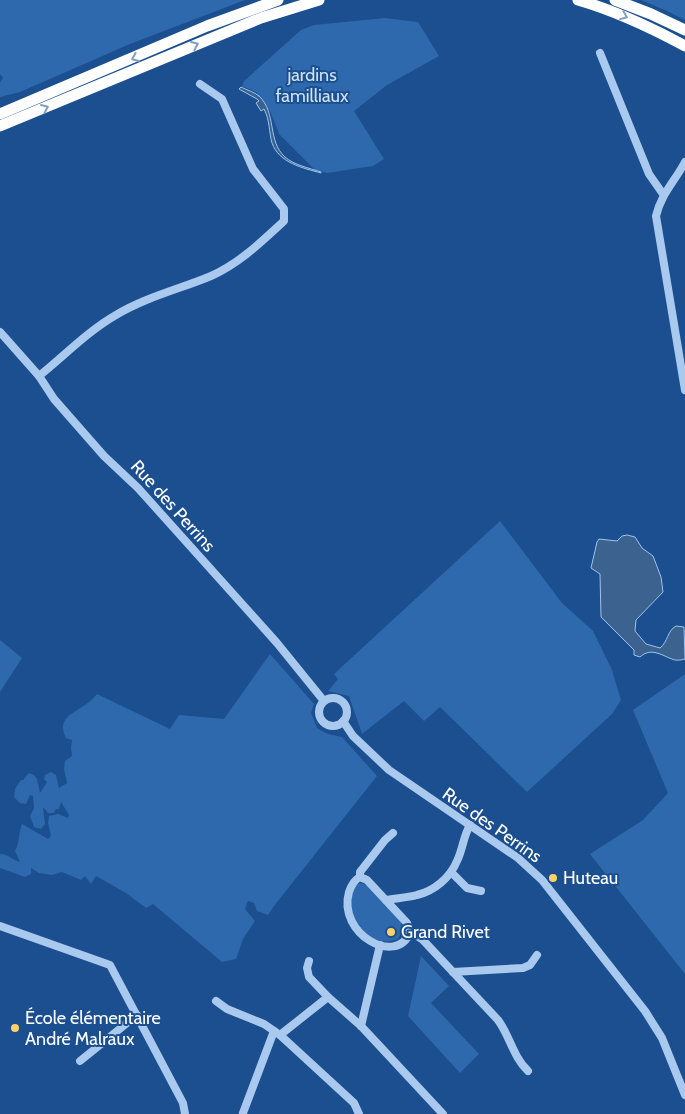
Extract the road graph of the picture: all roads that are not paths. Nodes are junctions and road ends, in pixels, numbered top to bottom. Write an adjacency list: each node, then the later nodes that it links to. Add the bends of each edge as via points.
1 (278, 0): 9 (highway, one-way to 9, via 207,26)
2 (319, 0): 10 (highway, one-way to 2, via 228,31)
3 (578, 0): 6 (highway, one-way to 6, via 634,20)
4 (616, 0): 5 (highway)
5 (685, 30)
6 (685, 46)
7 (600, 53): 12 (street, via 649,174)
8 (200, 84): 14 (street, via 222,100 253,169 284,209 284,221 229,266 115,315)
9 (0, 114)
10 (0, 126)
11 (685, 162): 12 (street)
12 (664, 194): 15 (street, via 656,216)
13 (0, 332): 14 (street, Rue des Perrins)
14 (38, 376): 16 (street, Rue des Perrins, via 54,400 138,488 277,643)
15 (685, 390)
16 (324, 701): 17 (street, via 332,698 341,700 347,708); 17 (street, via 319,714 323,722 331,726)
17 (344, 721): 18 (street, Rue des Perrins, via 353,736 389,770)
18 (470, 825): 20 (street); 37 (street, Rue des Perrins, via 518,858 542,880 645,1011 669,1054)
19 (394, 833): 21 (street, via 373,854)
20 (451, 872): 22 (street, via 467,888); 23 (street, via 422,894)
21 (360, 877): 23 (street, via 365,878); 26 (street, via 349,893 348,914 358,932)
22 (481, 891)
23 (386, 900): 25 (street, via 407,923)
24 (0, 926): 32 (street, via 110,965)
25 (410, 932): 26 (street, via 399,944); 29 (street, via 422,939)
26 (380, 945): 33 (street)
27 (537, 955): 29 (street, via 530,965 523,968)
28 (309, 962): 30 (street, via 306,968 309,977)
29 (453, 972): 36 (street, via 498,1020 519,1062)
30 (328, 997): 33 (street); 34 (street)
31 (216, 1001): 34 (street)
32 (137, 1015): 35 (street); 38 (street, via 183,1103)
33 (361, 1026): 41 (street)
34 (277, 1033): 39 (street); 40 (street, via 354,1103)
35 (80, 1061)
36 (528, 1071)
37 (685, 1095)
38 (185, 1114)
39 (241, 1114)
40 (359, 1114)
41 (442, 1114)

